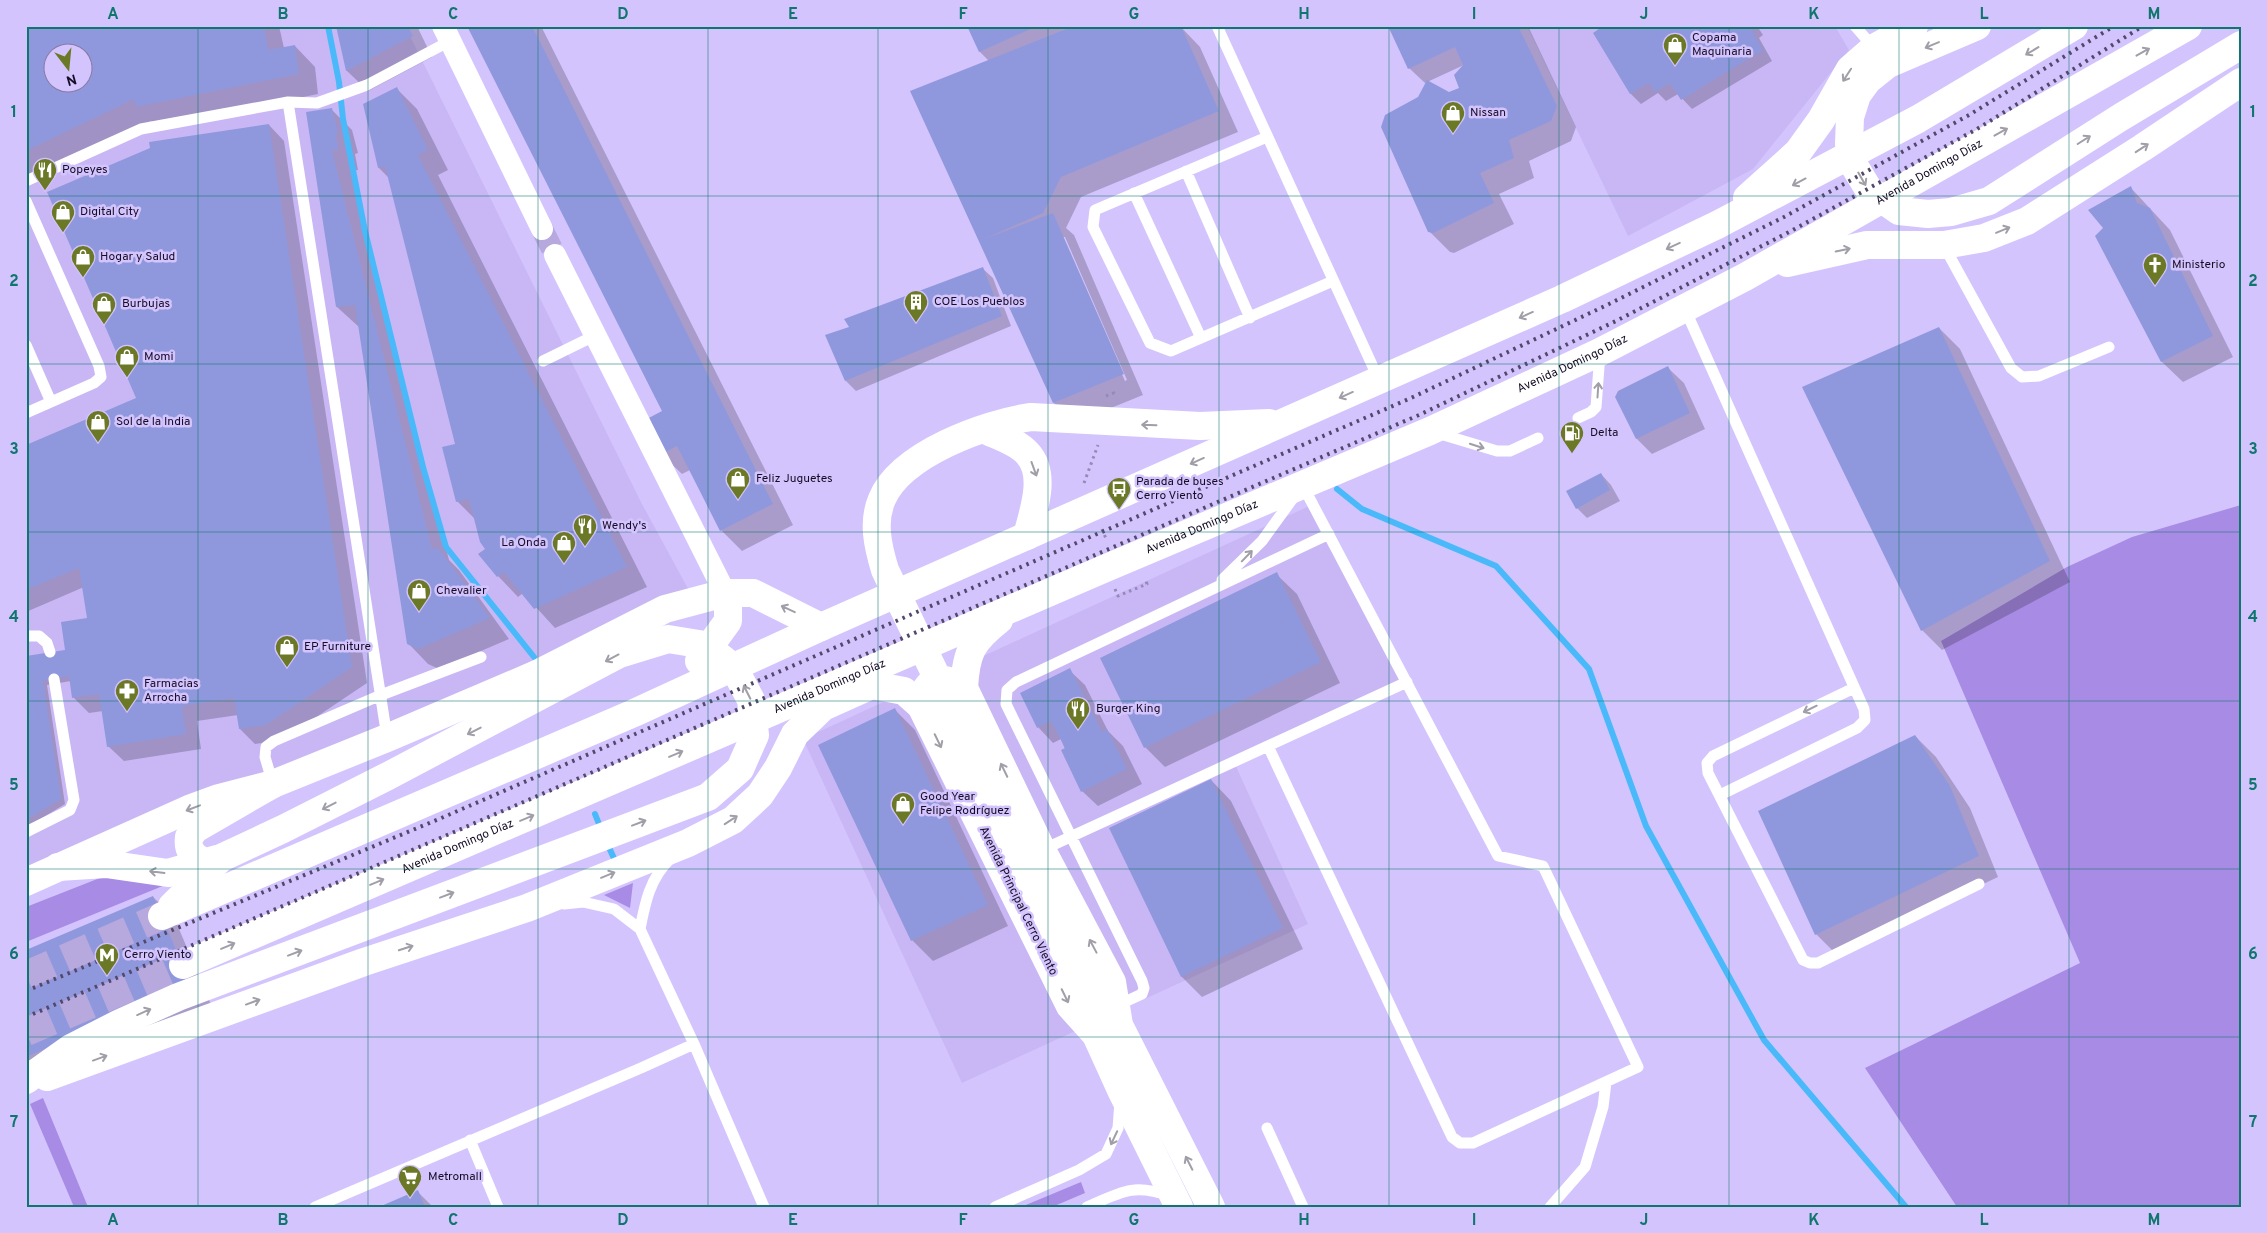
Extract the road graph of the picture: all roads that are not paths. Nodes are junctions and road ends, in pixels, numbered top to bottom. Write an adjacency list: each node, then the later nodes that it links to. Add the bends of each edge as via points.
1 (1217, 26): 14 (lane)
2 (1855, 26): 10 (lane)
3 (1914, 26): 10 (main road)
4 (1977, 26): 11 (main road, one-way to 11, via 1888,64 1868,80 1857,96 1850,117 1849,144 1855,167 1869,190 1899,211 1951,212 1989,201)
5 (2074, 26): 19 (main road, one-way to 19, via 1918,119)
6 (2188, 26): 23 (main road, Avenida Domingo Díaz, one-way to 6)
7 (447, 34): 13 (lane, via 366,86 317,103); 20 (street)
8 (2241, 36): 11 (main road)
9 (2241, 44): 11 (main road)
10 (1874, 48): 19 (main road, one-way to 19, via 1850,69 1821,120 1798,152)
11 (2194, 74)
12 (2241, 82): 21 (main road, one-way to 12, via 1984,238 2028,221)
13 (288, 102): 16 (lane, via 141,129); 57 (lane)
14 (1267, 137): 15 (lane); 24 (lane)
15 (1186, 172): 17 (lane); 26 (lane)
16 (26, 181)
17 (1134, 193): 28 (lane); 28 (lane, via 1095,210 1093,227 1150,343 1171,352)
18 (26, 201): 34 (lane, via 101,377)
19 (1717, 225): 33 (main road, one-way to 33, via 1562,300)
20 (542, 230)
21 (1944, 245): 23 (main road, one-way to 21, via 1792,262 1867,245); 30 (lane, via 2011,368 2022,377 2039,376)
22 (555, 255): 27 (street)
23 (1746, 277): 25 (main road, Avenida Domingo Díaz)
24 (1333, 281): 26 (lane); 33 (lane)
25 (1684, 308): 31 (main road, Avenida Domingo Díaz); 55 (lane)
26 (1250, 318): 28 (lane)
27 (594, 336): 32 (lane); 45 (street)
28 (1201, 338)
29 (26, 345): 34 (lane)
30 (2109, 347)
31 (1600, 352): 36 (lane, one-way to 31, via 1596,407); 39 (main road, Avenida Domingo Díaz)
32 (543, 360)
33 (1379, 380): 37 (main road, one-way to 37)
34 (52, 402): 35 (lane)
35 (26, 413)
36 (1578, 418)
37 (1285, 422): 38 (main road, one-way to 38, via 1200,426 1031,417 1010,420); 43 (main road, one-way to 43)
38 (985, 430): 43 (main road, one-way to 43, via 1029,454 1037,475 1038,492); 56 (main road, via 954,439 921,457 899,474 882,498 877,520 877,542 885,570)
39 (1430, 431): 40 (lane, one-way to 40, via 1497,451 1510,451); 41 (main road, Avenida Domingo Díaz)
40 (1538, 438)
41 (1302, 484): 42 (lane); 44 (lane, one-way to 41, via 1262,541); 46 (main road, Avenida Domingo Díaz)
42 (1328, 534): 44 (lane); 53 (lane)
43 (1027, 536): 47 (main road)
44 (1211, 589): 66 (lane, via 1016,682 1007,690 1006,704)
45 (725, 593): 47 (main road, one-way to 45, via 753,593); 59 (main road, via 728,621 703,659); 60 (main road, via 665,609 537,674)
46 (1013, 608): 49 (main road); 76 (main road, Avenida Domingo Díaz, one-way to 46)
47 (821, 627): 59 (main road)
48 (26, 636): 50 (lane, via 39,636 47,643)
49 (978, 636): 54 (main road); 56 (main road)
50 (50, 652)
51 (481, 657): 57 (lane)
52 (54, 679): 65 (lane, via 74,800 70,810)
53 (1407, 682): 61 (lane); 80 (lane, via 1498,856 1543,866 1638,1067)
54 (872, 685): 58 (main road, via 904,691); 67 (main road, one-way to 54, via 733,820 760,795 795,734 823,707)
55 (1854, 688): 63 (lane, via 1864,709 1865,720 1857,728); 63 (lane, one-way to 63, via 1713,756 1706,763)
56 (954, 691): 58 (main road, via 946,679 935,680 926,688); 69 (main road, Avenida Principal Cerro Viento, one-way to 56); 77 (main road, via 1081,975)
57 (381, 695): 60 (lane); 62 (lane, via 270,744 265,757)
58 (921, 706): 77 (main road, Avenida Principal Cerro Viento, one-way to 77, via 1070,1006)
59 (634, 713): 64 (main road)
60 (387, 738): 62 (main road)
61 (1268, 746): 66 (lane); 80 (lane, via 1452,1137 1460,1143 1473,1143)
62 (274, 784): 70 (main road, via 195,829 189,836 189,850 194,857); 71 (main road, one-way to 71, via 189,809)
63 (1720, 795): 73 (lane, via 1803,960 1810,963 1818,964)
64 (369, 827): 68 (main road); 70 (main road, via 162,916)
65 (26, 832)
66 (1071, 837): 69 (lane); 77 (lane, via 1144,988 1142,994)
67 (688, 843): 74 (main road, one-way to 67); 75 (lane, via 661,868 647,894)
68 (247, 846): 70 (main road); 79 (main road, one-way to 68, via 71,1048 178,997 708,797 740,769 755,735 751,700 734,668 705,645 668,638 619,654)
69 (1042, 850): 77 (main road, Avenida Principal Cerro Viento, one-way to 69, via 1112,982)
70 (213, 860): 71 (main road, one-way to 71, via 168,873 106,864)
71 (58, 867): 72 (main road)
72 (26, 882)
73 (1979, 884)
74 (527, 908): 75 (lane, via 584,902 614,909); 81 (main road, one-way to 74, via 364,962)
75 (640, 929): 78 (lane)
76 (183, 965)
77 (1110, 1022): 82 (main road, Avenida Principal Cerro Viento); 91 (main road, Avenida Principal Cerro Viento, one-way to 77)
78 (694, 1044): 84 (lane); 88 (lane)
79 (26, 1080)
80 (1606, 1082): 93 (lane, via 1603,1107 1585,1167)
81 (26, 1084)
82 (1121, 1090): 85 (main road, Avenida Principal Cerro Viento); 89 (lane, one-way to 89, via 1118,1128 1106,1154 1080,1170)
83 (1267, 1128): 92 (lane)
84 (470, 1140): 86 (lane); 87 (lane)
85 (1177, 1202): 90 (lane, via 1150,1189 1136,1189)
86 (315, 1207)
87 (498, 1207)
88 (764, 1207)
89 (995, 1207)
90 (1086, 1207)
91 (1211, 1207)
92 (1303, 1207)
93 (1550, 1207)

